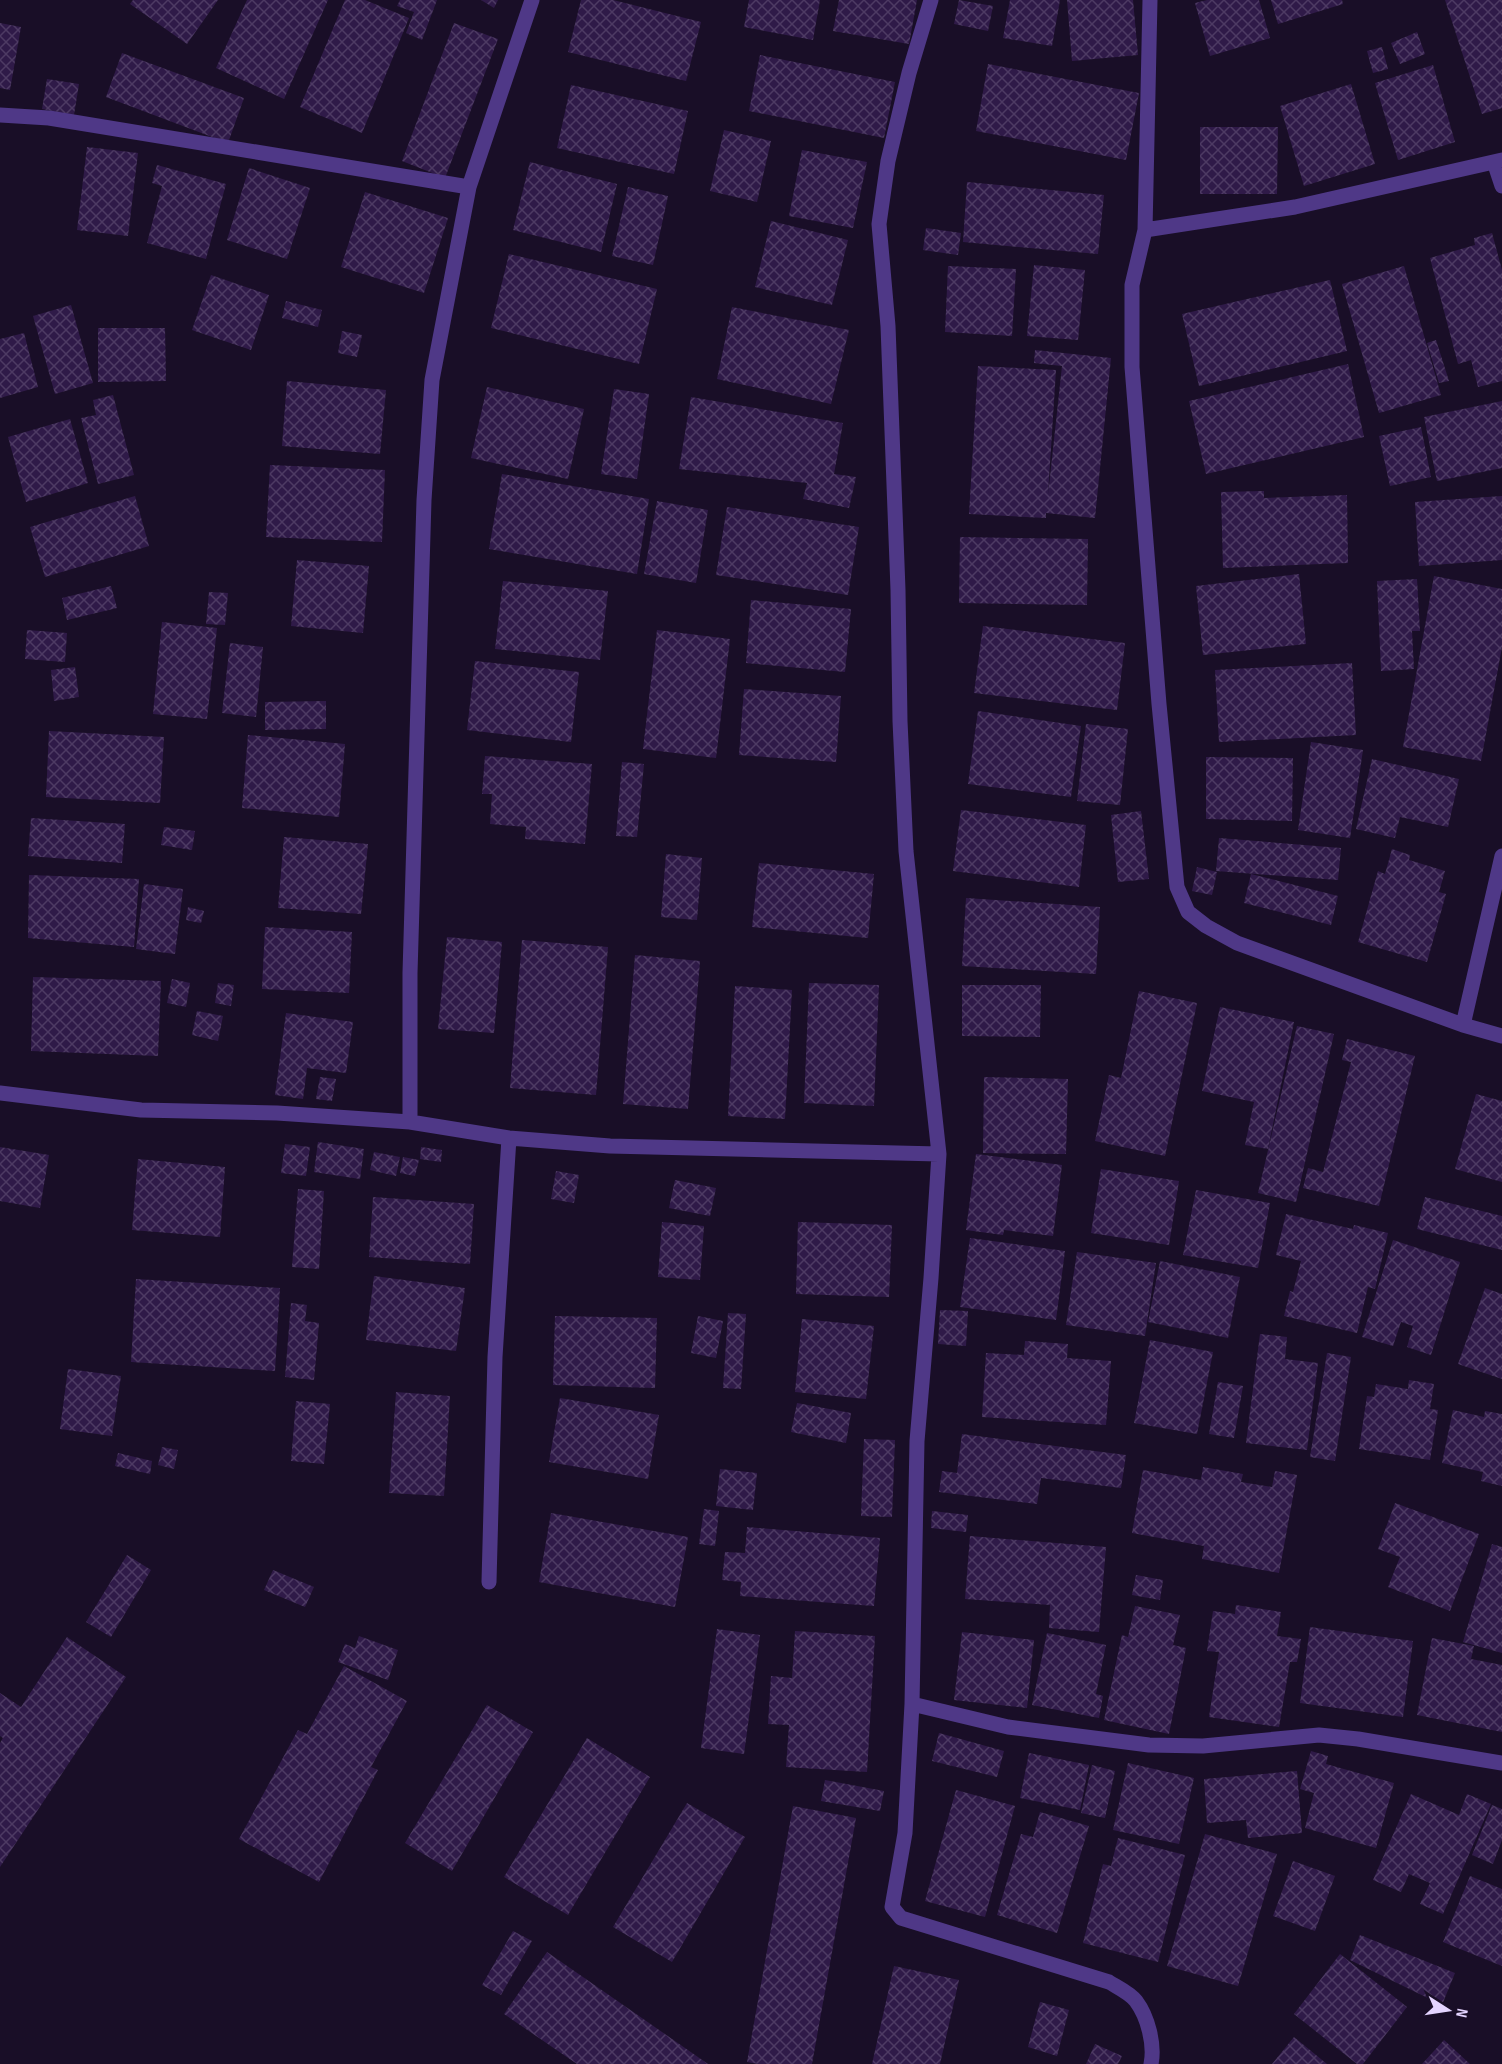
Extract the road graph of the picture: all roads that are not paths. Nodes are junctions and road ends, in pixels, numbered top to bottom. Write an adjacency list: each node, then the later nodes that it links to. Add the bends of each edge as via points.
1 (532, 0): 7 (street)
2 (931, 0): 15 (street, via 888,162 879,224 889,349 906,851)
3 (1150, 0): 8 (street)
4 (0, 114): 7 (street, via 49,118)
5 (1498, 161): 6 (street); 8 (street, via 1295,207)
6 (1502, 186)
7 (469, 187): 13 (street, via 432,380 429,416 410,961)
8 (1145, 230): 10 (street, via 1132,285 1132,367 1177,887 1188,912 1237,943)
9 (1502, 856): 10 (street)
10 (1462, 1025): 11 (street)
11 (1502, 1036)
12 (0, 1093): 13 (street, via 141,1110 277,1113)
13 (411, 1122): 14 (street)
14 (509, 1138): 15 (street, via 621,1147); 16 (street, via 495,1357)
15 (939, 1154): 17 (street, via 917,1441)
16 (489, 1582)
17 (912, 1704): 18 (street, via 1008,1726 1149,1745 1203,1746 1319,1735); 19 (street, via 905,1833 892,1907 901,1918 1109,1982 1135,1999 1147,2020)
18 (1500, 1759)
19 (1151, 2064)

